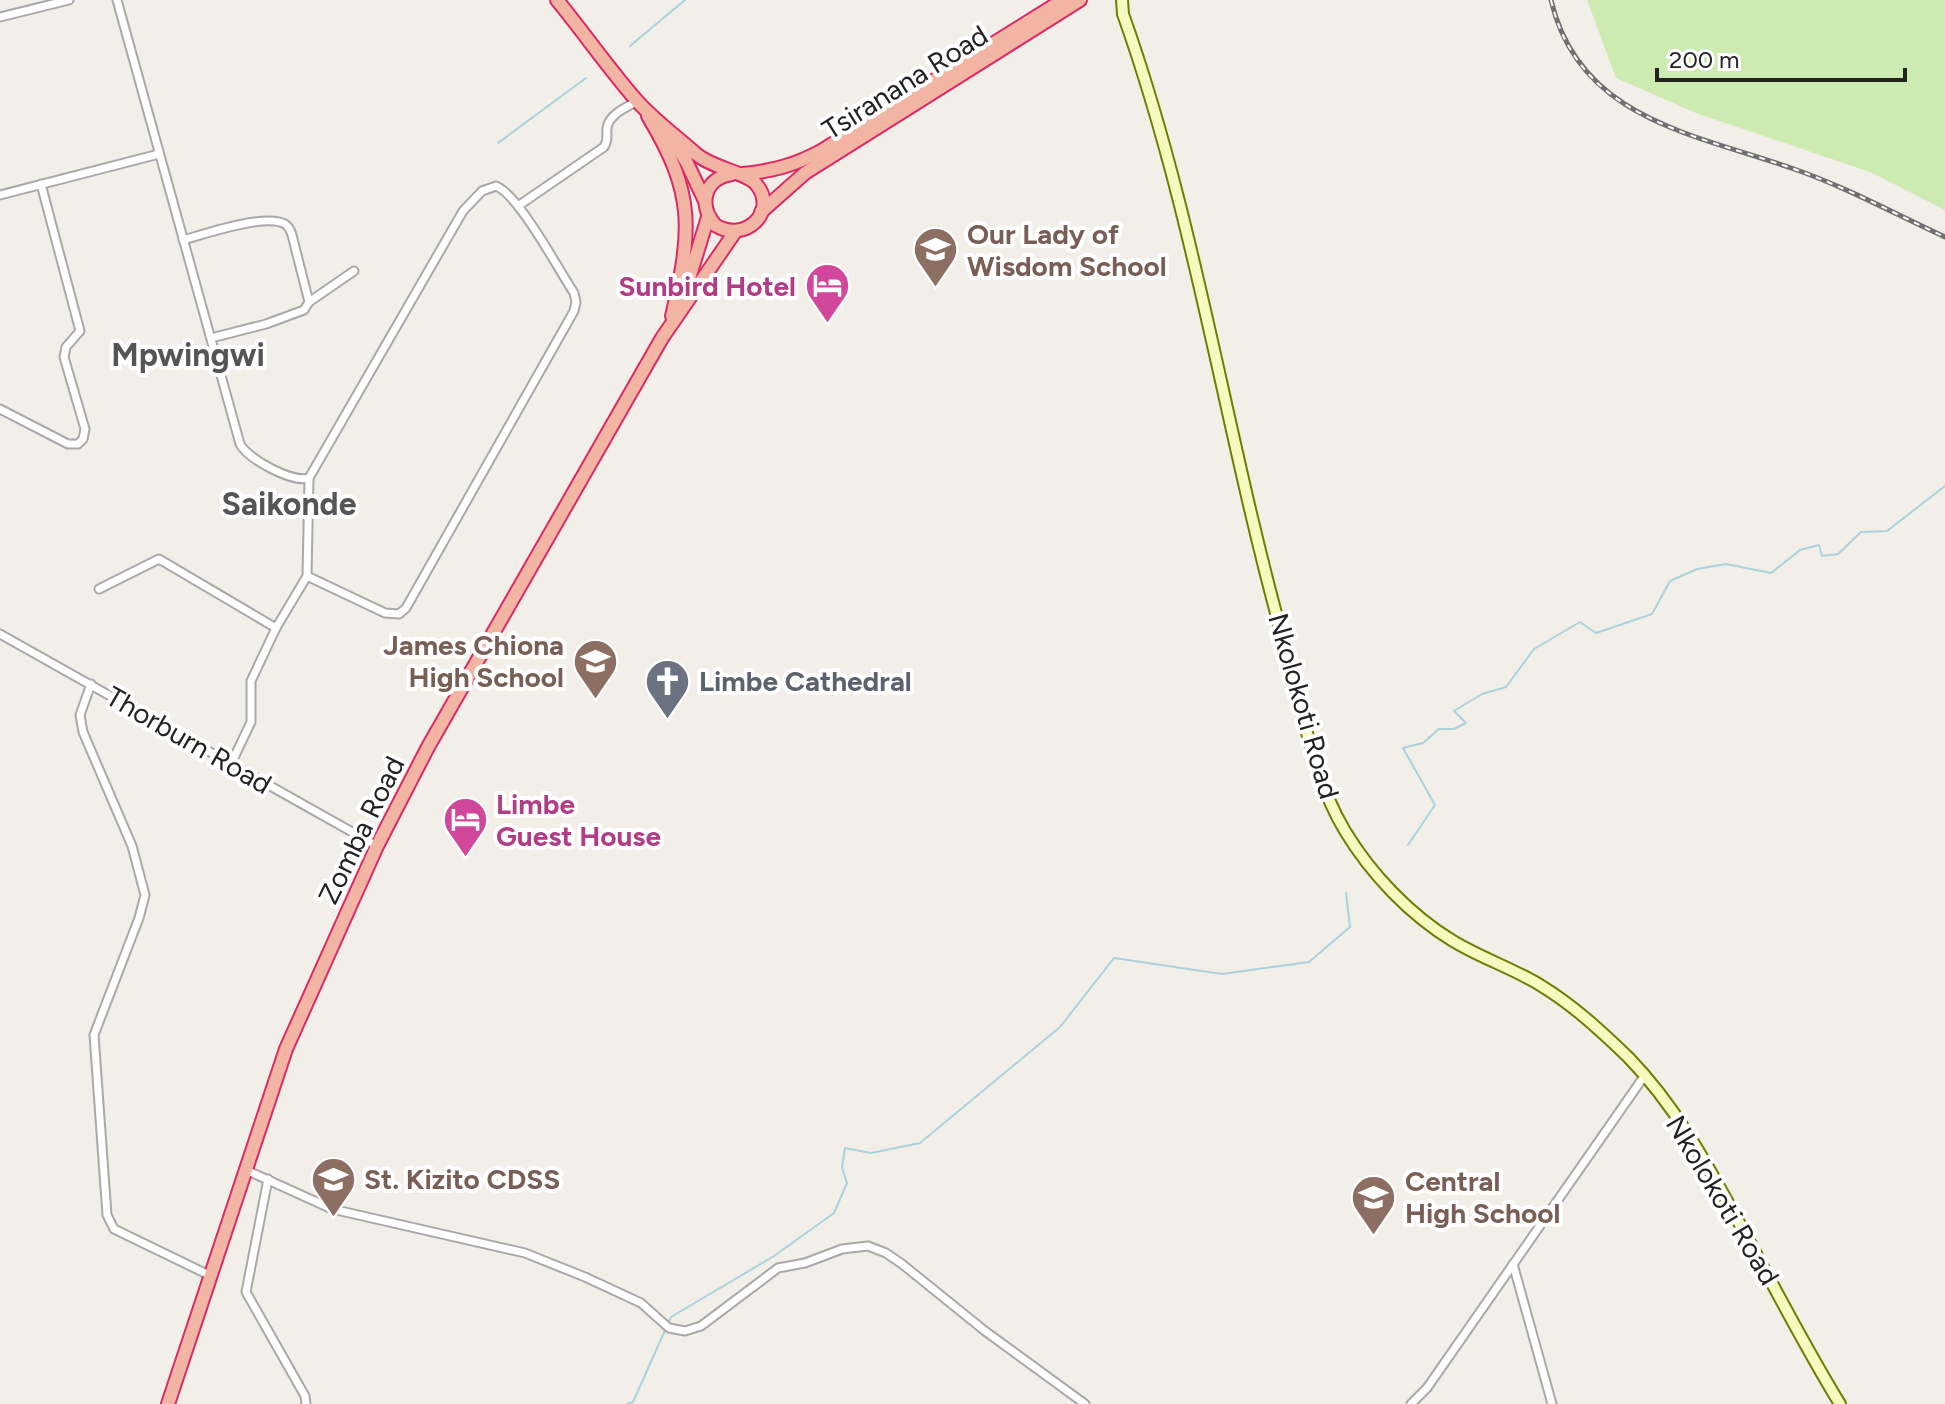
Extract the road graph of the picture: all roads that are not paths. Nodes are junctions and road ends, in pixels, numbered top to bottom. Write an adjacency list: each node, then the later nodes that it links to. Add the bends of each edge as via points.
1 (69, 0): 9 (street)
2 (117, 0): 12 (street)
3 (557, 0): 10 (highway)
4 (1063, 0): 13 (highway, Tsiranana Road, via 809,157 774,171)
5 (1080, 0): 18 (highway, Tsiranana Road, via 805,173)
6 (1111, 0): 8 (main road, Nkolokoti Road)
7 (1122, 0): 8 (main road, Nkolokoti Road)
8 (1123, 14): 35 (main road, Nkolokoti Road, via 1153,105 1262,560 1333,808 1359,852 1413,912 1453,942 1561,998)
9 (0, 17)
10 (640, 104): 11 (highway); 17 (street, via 611,119 604,147); 24 (highway, via 668,149 683,189 687,224)
11 (661, 121): 13 (highway, via 699,156); 16 (highway)
12 (159, 154): 14 (street); 21 (street)
13 (736, 174): 16 (highway, via 713,182); 18 (highway, via 752,180 761,191)
14 (41, 184): 15 (street); 26 (street, via 80,331 64,357 85,429 83,439 68,444)
15 (0, 195)
16 (705, 201): 19 (highway)
17 (518, 206): 27 (street, via 496,186 482,191 463,211); 28 (street, via 574,293 576,306 415,593 406,608 392,615)
18 (761, 212): 20 (highway, via 748,228)
19 (708, 217): 20 (highway, via 721,229); 24 (highway, Zomba Road)
20 (735, 232): 24 (highway, Zomba Road)
21 (183, 240): 23 (street, via 247,224 283,223 292,235); 25 (street)
22 (354, 271): 23 (street)
23 (309, 302): 25 (street, via 304,310 266,324)
24 (674, 320): 34 (highway, Zomba Road, via 428,747)
25 (211, 338): 27 (street, via 244,452 294,479)
26 (0, 409)
27 (309, 478): 28 (street)
28 (307, 576): 30 (street)
29 (99, 589): 30 (street, via 159,559)
30 (276, 628): 33 (street, via 251,681 251,722)
31 (0, 634): 32 (street, Thorburn Road)
32 (91, 684): 33 (street, Thorburn Road); 39 (street, via 80,715 83,732 132,846 145,895 94,1035 108,1221 121,1234)
33 (231, 764): 34 (street, Thorburn Road)
34 (377, 846): 36 (highway, Zomba Road, via 286,1049)
35 (1645, 1075): 38 (street); 45 (main road, Nkolokoti Road, via 1705,1163)
36 (246, 1170): 37 (street); 39 (highway, Zomba Road)
37 (268, 1179): 41 (street, via 246,1292); 42 (street, via 332,1209 525,1253 641,1303 669,1328 685,1331 701,1326 778,1268 865,1245 902,1264)
38 (1513, 1264): 43 (street); 44 (street)
39 (211, 1276): 40 (highway, Zomba Road)
40 (168, 1404)
41 (306, 1404)
42 (1085, 1404)
43 (1411, 1404)
44 (1552, 1404)
45 (1840, 1404)

